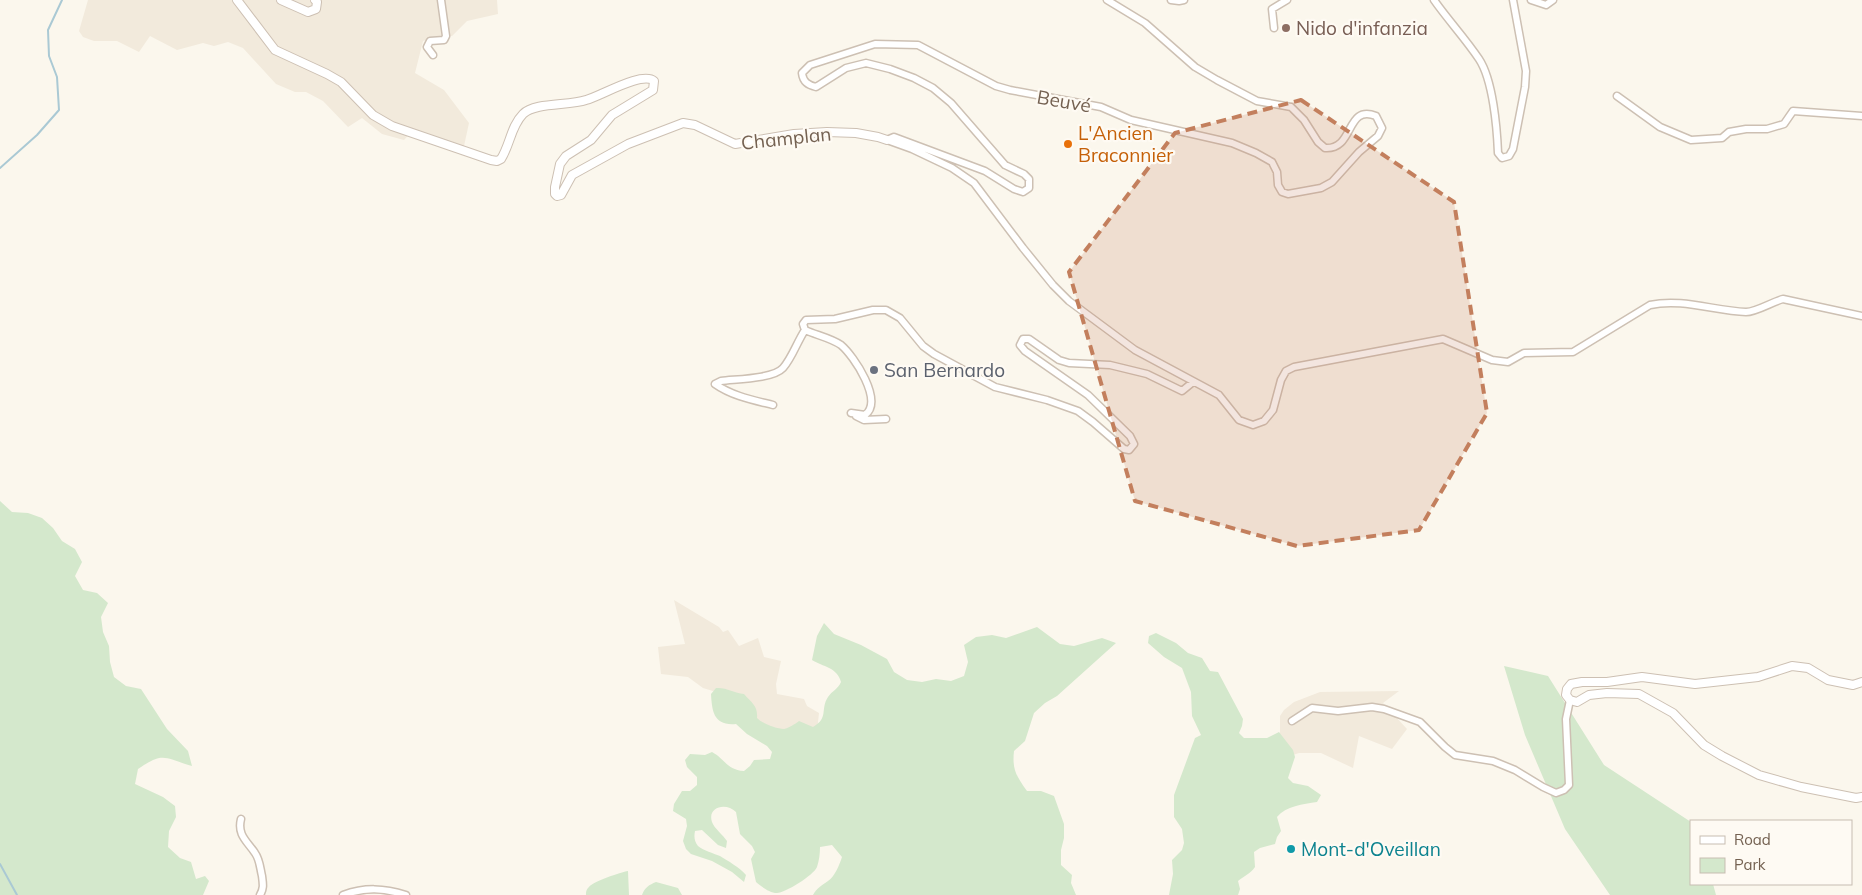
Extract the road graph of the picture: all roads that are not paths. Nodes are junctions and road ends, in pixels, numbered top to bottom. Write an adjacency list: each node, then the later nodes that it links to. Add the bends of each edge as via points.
1 (237, 0): 17 (street, Champlan, via 276,50 342,82 374,115 392,126 491,160 501,159 523,113 534,108 585,101 636,80 648,78 654,81 653,90 612,115 591,140 566,156 560,164 555,187 557,196 561,195 572,175 628,144 683,123 695,125 735,144 827,132 856,133)
2 (281, 0): 3 (street, via 308,12 316,9)
3 (315, 0)
4 (441, 0): 14 (street, via 446,36 444,40 430,41 427,47)
5 (1107, 0): 17 (street, Beuvé, via 1144,23 1195,67 1217,80 1257,101 1291,107 1325,148 1336,147 1342,142 1361,114 1376,116 1381,133 1332,182 1321,188 1288,194 1282,192 1278,185 1272,162 1232,143 1131,120 1102,107 996,86 918,45 875,44 810,65 802,73 808,85 816,87 846,68 866,63 914,78 951,102 1005,164 1029,179 1029,188 1023,192 1014,189 985,171 960,161 894,137)
6 (1171, 0): 7 (street)
7 (1184, 0)
8 (1286, 0): 13 (street, via 1272,9)
9 (1434, 0): 10 (street, via 1485,71 1497,124 1498,153 1502,158 1509,156 1513,149 1525,87 1526,72)
10 (1513, 0)
11 (1531, 0): 12 (street, via 1546,5)
12 (1553, 0)
13 (1274, 28)
14 (433, 55)
15 (1617, 96): 16 (street, via 1660,128 1691,140 1722,138 1729,132 1784,124 1793,111)
16 (1862, 116)
17 (887, 140): 20 (street, via 952,168 974,183 1023,248 1069,301 1135,350)
18 (1862, 316): 20 (street, via 1783,299 1749,312 1659,303 1650,305 1573,352 1524,353 1508,362 1492,360 1443,339 1286,370 1274,410 1264,421 1253,425 1239,420 1219,395)
19 (805, 330): 20 (street, via 803,324 806,320 835,319 886,310 900,318 923,346 934,354 995,387 1078,411 1129,450 1134,444 1130,436 1088,394 1025,351 1020,345 1024,339 1069,363 1110,366 1147,374 1182,391); 21 (street, via 778,372 715,384 747,399); 22 (street, via 839,344 851,355 870,387 869,413 866,416 851,413 864,420)
20 (1194, 382)
21 (772, 405)
22 (886, 419)
23 (1862, 682): 24 (street, via 1852,685 1828,680 1808,668 1792,666 1758,677 1695,684 1642,676 1582,682 1571,684 1567,689)
24 (1570, 700): 25 (street, via 1566,725 1569,785 1556,793 1493,761 1455,755 1420,722 1384,709 1372,707 1338,711 1312,708); 26 (street, via 1577,702 1590,695 1607,693 1639,694 1673,713 1704,745 1759,775)
25 (1292, 721)
26 (1862, 797)
27 (241, 819): 28 (street, via 240,831 260,863 264,888)
28 (260, 895)
29 (343, 895): 30 (street, via 369,888)
30 (406, 895)

